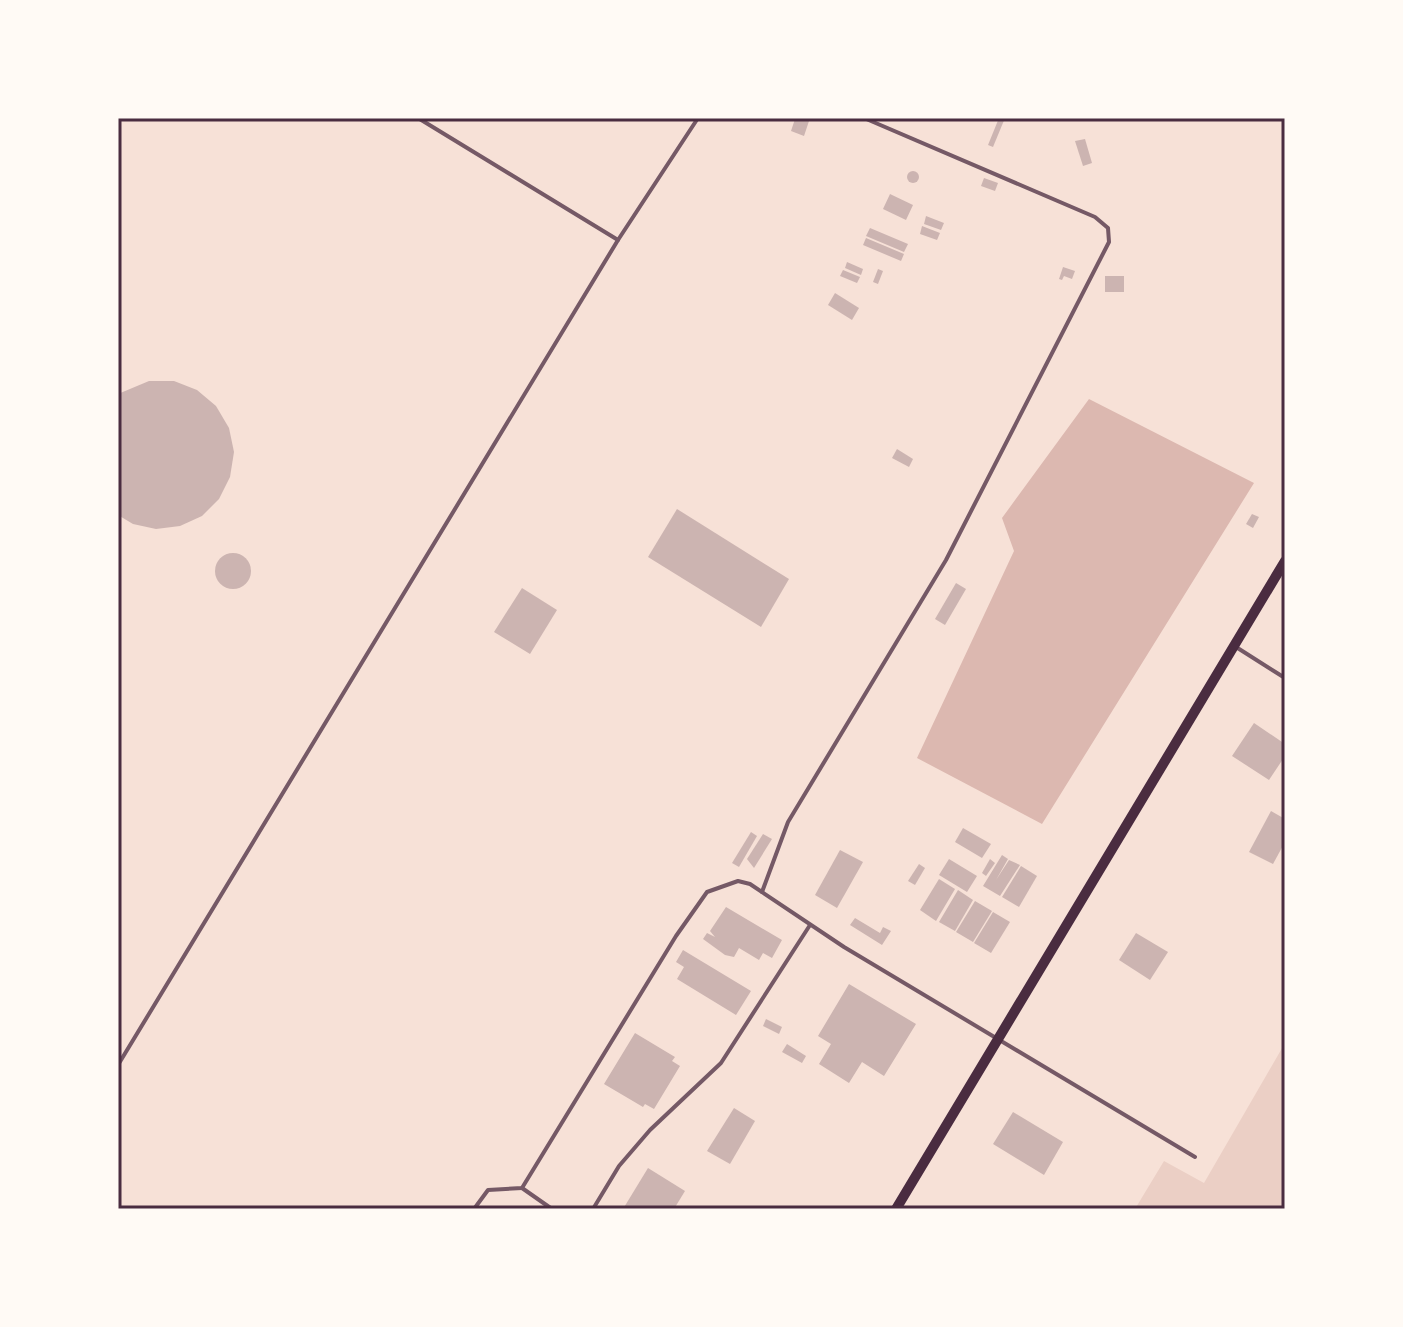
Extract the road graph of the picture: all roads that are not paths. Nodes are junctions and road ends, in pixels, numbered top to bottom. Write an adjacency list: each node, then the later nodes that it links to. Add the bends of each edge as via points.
1 (418, 118): 4 (lane)
2 (698, 118): 4 (lane)
3 (864, 118): 8 (lane, via 1095,217 1108,228 1109,242 946,560 788,822)
4 (618, 240): 11 (lane)
5 (1285, 561): 6 (main road)
6 (1234, 646): 7 (lane); 10 (main road)
7 (1285, 678)
8 (762, 892): 9 (lane); 13 (lane, via 738,881 707,892)
9 (810, 925): 10 (lane); 16 (lane, via 721,1063 650,1130 619,1166)
10 (1000, 1037): 12 (lane); 17 (main road)
11 (118, 1065)
12 (1195, 1157)
13 (522, 1188): 14 (lane, via 488,1190); 15 (lane)
14 (474, 1209)
15 (552, 1209)
16 (593, 1209)
17 (896, 1209)

